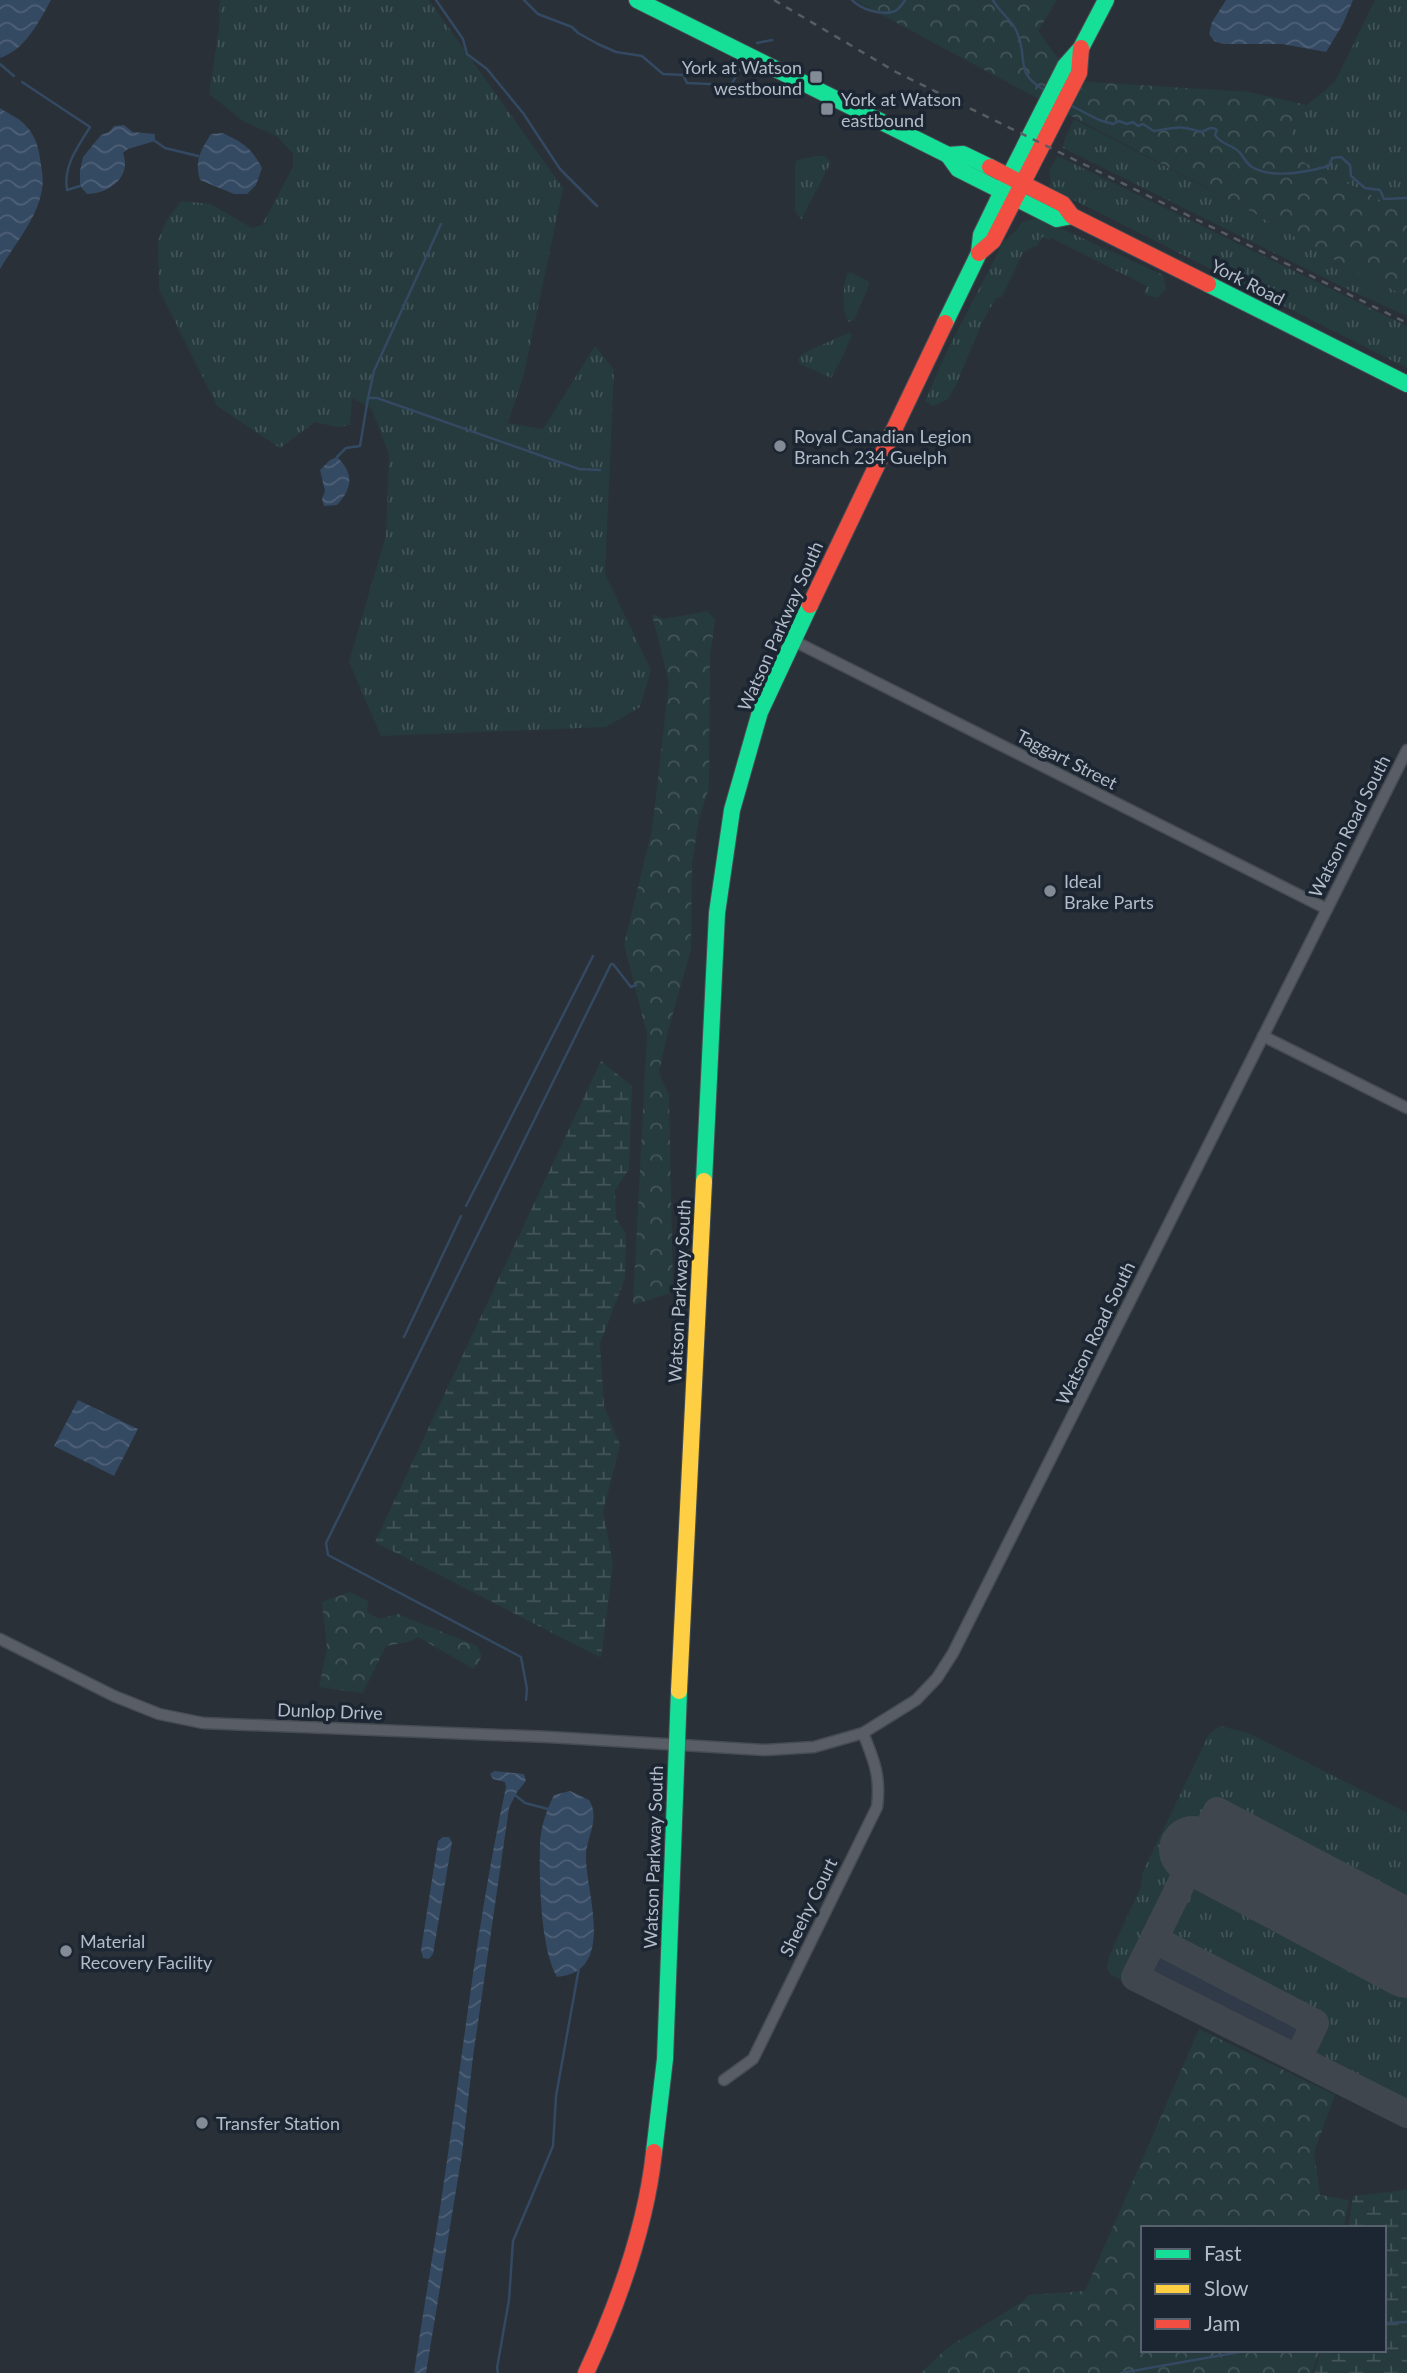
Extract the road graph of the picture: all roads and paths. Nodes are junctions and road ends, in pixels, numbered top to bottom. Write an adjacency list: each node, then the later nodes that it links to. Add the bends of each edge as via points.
1 (637, 0): 3 (main road, York Road, via 948,155 963,154)
2 (1106, 0): 3 (main road, Watson Parkway South, via 1081,48 1079,73 1065,83)
3 (1012, 187): 4 (main road, York Road, via 1057,219 1072,216); 5 (main road, Watson Parkway South, via 993,241 979,253)
4 (1407, 384)
5 (792, 640): 7 (street, Taggart Street); 12 (main road, Watson Parkway South, via 760,712 732,810 717,913)
6 (1407, 750): 7 (street, Watson Road South)
7 (1327, 909): 8 (street, Watson Road South)
8 (1264, 1036): 9 (street); 11 (street, Watson Road South, via 953,1653 916,1700)
9 (1407, 1108)
10 (0, 1639): 12 (street, Dunlop Drive, via 114,1696 159,1714 203,1723)
11 (863, 1733): 12 (street, Watson Road South, via 814,1748); 13 (street, Sheehy Court, via 880,1785 877,1807 753,2059)
12 (676, 1746): 14 (main road, Watson Parkway South, via 665,2059 651,2181 608,2325)
13 (724, 2080)
14 (586, 2373)

